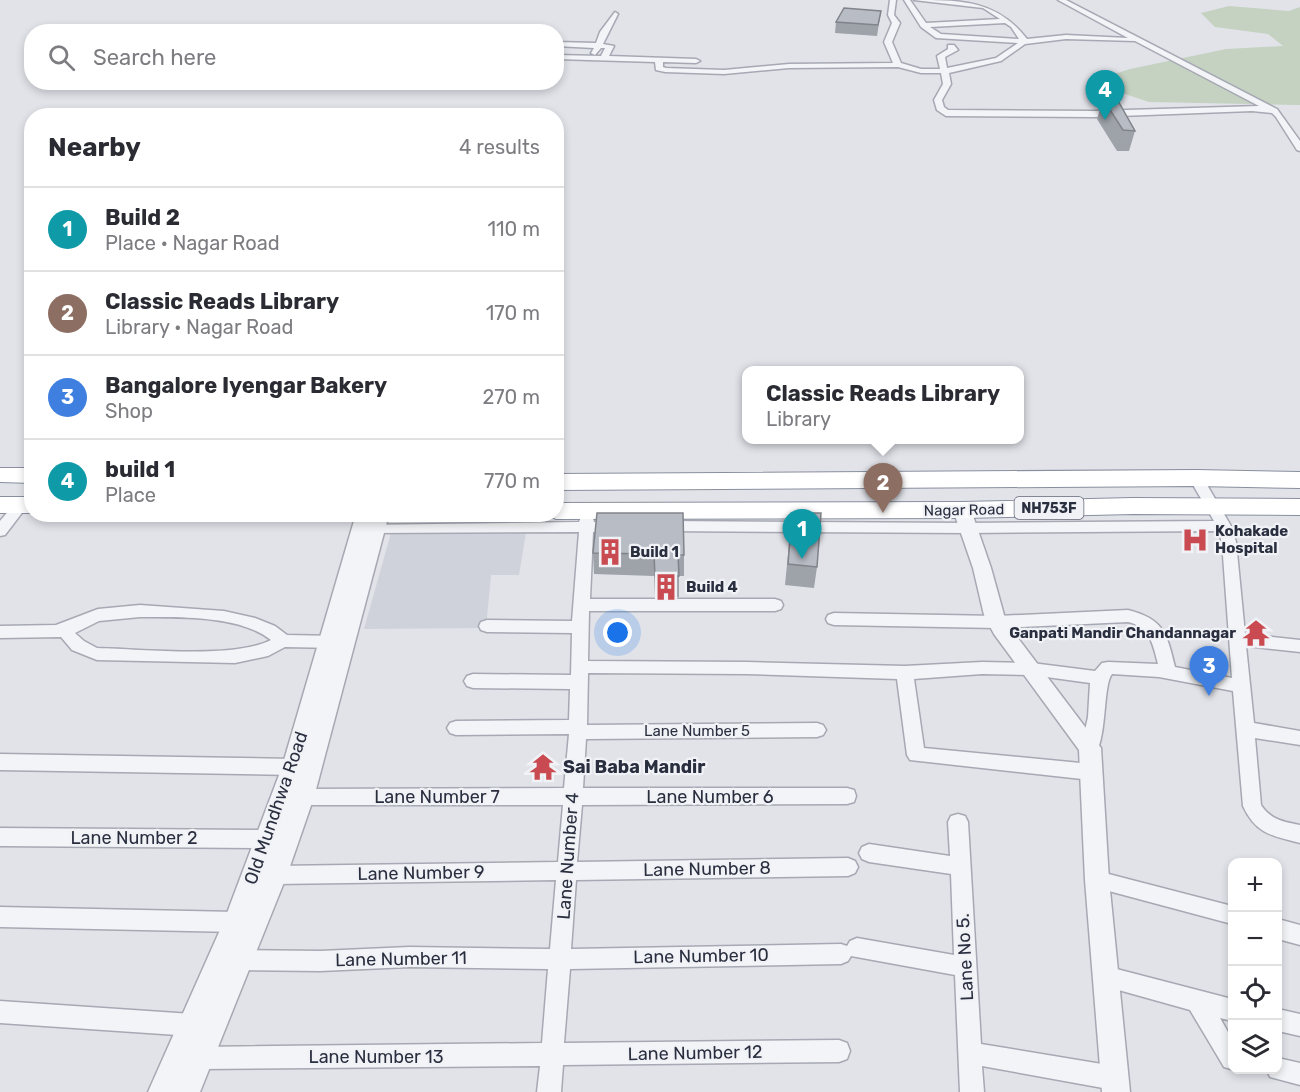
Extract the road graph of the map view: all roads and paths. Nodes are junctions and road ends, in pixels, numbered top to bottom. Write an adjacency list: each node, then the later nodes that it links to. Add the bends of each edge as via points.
1 (893, 0): 5 (street)
2 (908, 0): 5 (street)
3 (917, 0): 7 (street, via 985,6)
4 (1061, 0): 11 (street)
5 (903, 12): 8 (street); 24 (street, via 888,42)
6 (615, 14): 14 (street)
7 (1006, 21): 8 (street); 12 (street)
8 (924, 25): 10 (street, via 933,34)
9 (592, 35): 13 (street)
10 (946, 37): 12 (street); 25 (street, via 955,47 941,57)
11 (1135, 40): 12 (street, via 1066,37); 27 (street)
12 (1024, 41): 18 (street)
13 (586, 45): 14 (street); 17 (street); 20 (street)
14 (599, 46): 21 (street); 22 (street, via 610,46)
15 (564, 50): 17 (street)
16 (996, 50): 18 (street)
17 (570, 51): 19 (street); 20 (street)
18 (1016, 51): 25 (street, via 978,67)
19 (564, 54)
20 (579, 57): 21 (street)
21 (592, 58): 22 (street)
22 (604, 58): 23 (street)
23 (659, 59): 26 (street, via 661,69); 26 (street, via 696,56)
24 (898, 65): 25 (street); 26 (street, via 780,67 714,76)
25 (944, 71): 27 (street, via 946,84 938,100 946,113 1104,114 1243,108)
26 (694, 72)
27 (1274, 111): 28 (street)
28 (1300, 148)
29 (0, 476): 30 (highway)
30 (24, 476)
31 (1196, 478): 32 (highway, Nagar Road / NH753F); 33 (highway, Nagar Road / NH753F); 39 (street)
32 (879, 480): 34 (highway, Nagar Road / NH753F); 37 (highway)
33 (1300, 480)
34 (564, 482)
35 (18, 505): 44 (street)
36 (1300, 507): 39 (highway, Nagar Road / NH753F)
37 (885, 511): 41 (highway, Nagar Road / NH753F); 42 (highway, Nagar Road / NH753F)
38 (564, 513): 41 (highway, Nagar Road / NH753F)
39 (1219, 516): 42 (highway, Nagar Road / NH753F); 53 (street, via 1229,542)
40 (564, 519): 41 (street)
41 (587, 519): 42 (street, via 640,527); 46 (street, Lane Number 4)
42 (965, 519): 48 (street)
43 (370, 522): 55 (street, Old Mundhwa Road)
44 (0, 531)
45 (775, 604): 46 (street)
46 (582, 605): 50 (street, Lane Number 4)
47 (834, 619): 48 (street)
48 (997, 622): 57 (street); 58 (street, via 1140,618 1152,624 1159,636)
49 (487, 626): 50 (street)
50 (580, 627): 60 (street, Lane Number 4)
51 (66, 630): 52 (street); 54 (street, via 95,615 180,612 264,626); 54 (street, via 80,648 97,654 235,657 262,652)
52 (0, 632)
53 (1238, 639): 56 (street); 64 (street)
54 (283, 642): 55 (street)
55 (337, 642): 72 (street, Old Mundhwa Road); 76 (street, Old Mundhwa Road)
56 (1300, 646)
57 (1032, 669): 59 (street); 62 (street); 70 (street)
58 (1168, 672): 62 (street, via 1108,668); 64 (street)
59 (905, 674): 60 (street, via 747,668); 73 (street, via 916,755)
60 (579, 675): 61 (street); 63 (street); 66 (street, Lane Number 4)
61 (507, 678)
62 (1099, 678): 70 (street)
63 (473, 681)
64 (1242, 686): 67 (street)
65 (456, 728): 66 (street, Lane Number 5)
66 (578, 729): 68 (street, Lane Number 5); 74 (street, Lane Number 4)
67 (1244, 729): 69 (street); 78 (street, via 1255,812 1265,824)
68 (817, 730)
69 (1300, 738)
70 (1090, 748): 73 (street)
71 (0, 762): 72 (street)
72 (293, 767): 80 (street, Old Mundhwa Road)
73 (1091, 772): 86 (street)
74 (572, 796): 75 (street, Lane Number 6); 76 (street, Lane Number 7); 84 (street, Lane Number 4)
75 (848, 796)
76 (303, 797): 85 (street, Old Mundhwa Road)
77 (958, 822): 83 (street, Lane No 5.)
78 (1300, 834)
79 (0, 837): 80 (street, Lane Number 2)
80 (268, 839): 89 (street, Old Mundhwa Road)
81 (869, 853): 83 (street)
82 (848, 867): 84 (street, Lane Number 8)
83 (961, 867): 94 (street, Lane No 5.)
84 (567, 871): 85 (street, Lane Number 9); 92 (street, Lane Number 4)
85 (275, 875): 93 (street, Old Mundhwa Road)
86 (1097, 880): 87 (street); 95 (street)
87 (1228, 914)
88 (0, 917): 89 (street)
89 (236, 922): 100 (street, Old Mundhwa Road)
90 (1282, 929): 91 (street)
91 (1300, 935)
92 (561, 959): 93 (street, Lane Number 11); 94 (street, Lane Number 10, via 849,951); 105 (street, Lane Number 4)
93 (241, 960): 106 (street, Old Mundhwa Road)
94 (966, 967): 104 (street, Lane No 5.)
95 (1105, 977): 96 (street); 109 (street)
96 (1197, 1001): 97 (street); 103 (street)
97 (1228, 1009)
98 (0, 1012): 100 (street)
99 (1282, 1021): 101 (street)
100 (192, 1025): 110 (street, Old Mundhwa Road)
101 (1300, 1025)
102 (838, 1051): 105 (street, Lane Number 12)
103 (1228, 1051)
104 (970, 1053): 109 (street); 113 (street, Lane No 5.)
105 (552, 1056): 106 (street, Lane Number 13); 112 (street, Lane Number 4)
106 (200, 1058): 111 (street, Old Mundhwa Road)
107 (1282, 1070): 108 (street)
108 (1300, 1074)
109 (1115, 1085)
110 (162, 1092)
111 (186, 1092)
112 (549, 1092)
113 (972, 1092)

